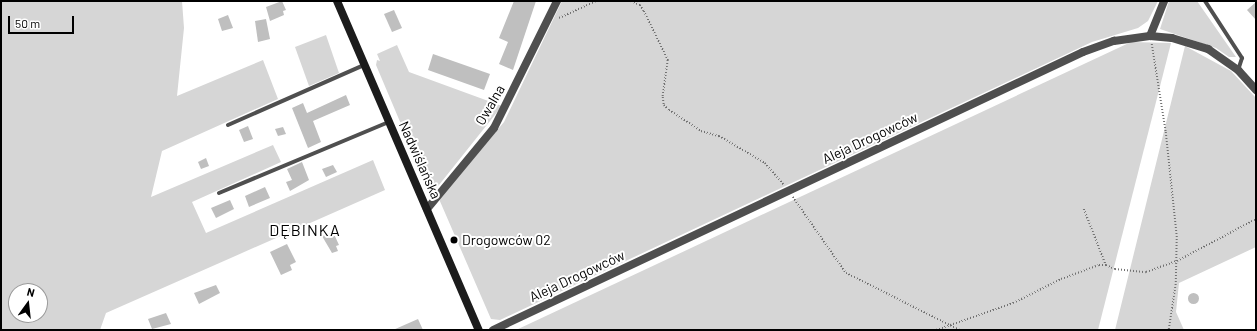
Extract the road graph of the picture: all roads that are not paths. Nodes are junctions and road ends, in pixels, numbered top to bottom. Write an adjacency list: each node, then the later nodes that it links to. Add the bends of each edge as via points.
1 (337, 1): 6 (main road, Nadwiślańska)
2 (557, 1): 12 (street, Owalna, via 494,128)
3 (1164, 1): 5 (street)
4 (1205, 1): 7 (lane, via 1242,58)
5 (1150, 36): 7 (street, Aleja Drogowców, via 1172,38 1208,49); 14 (street, Aleja Drogowców, via 1114,41 1084,52)
6 (364, 65): 9 (main road, Nadwiślańska); 10 (lane)
7 (1238, 70): 8 (street, Aleja Drogowców)
8 (1256, 90)
9 (389, 122): 11 (lane); 12 (main road, Nadwiślańska)
10 (228, 125)
11 (219, 193)
12 (427, 209): 13 (main road, Nadwiślańska)
13 (479, 330)
14 (493, 330)

